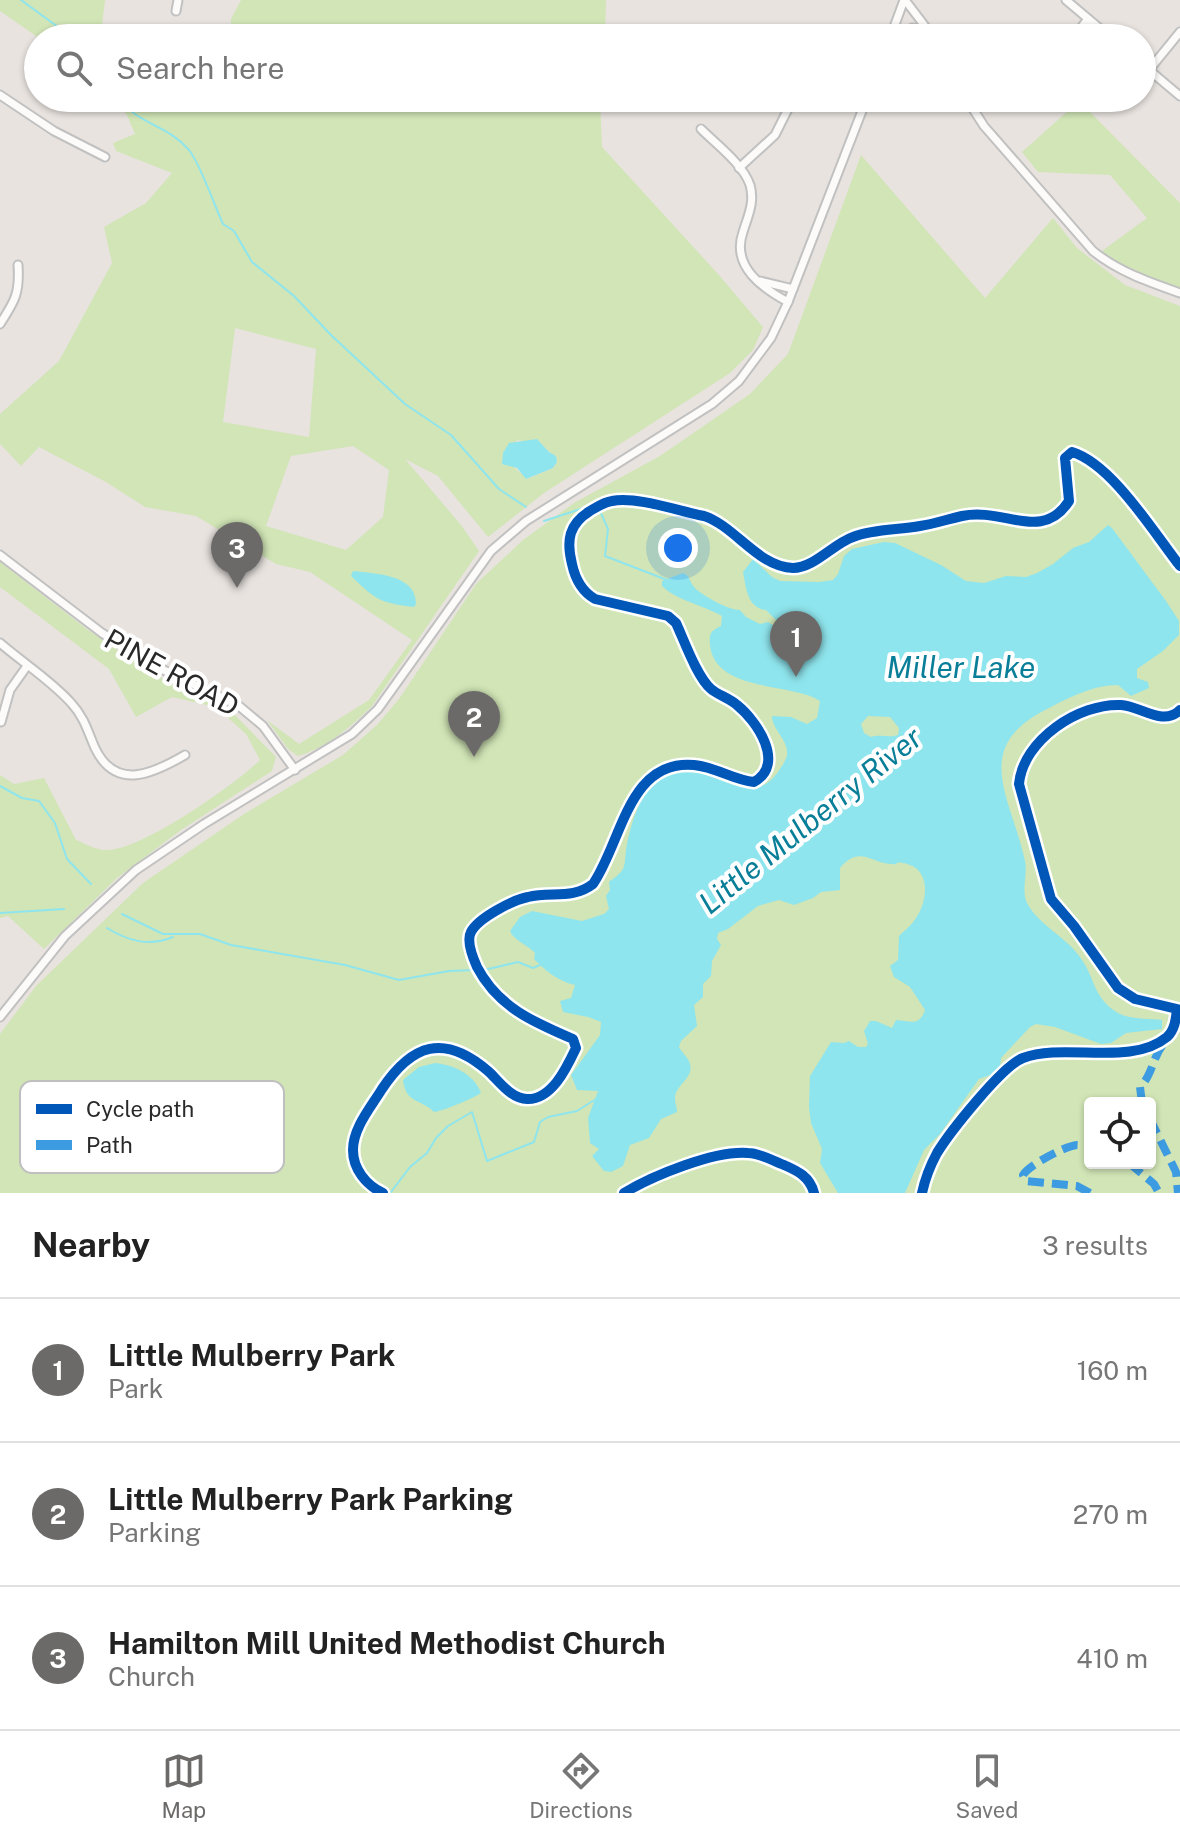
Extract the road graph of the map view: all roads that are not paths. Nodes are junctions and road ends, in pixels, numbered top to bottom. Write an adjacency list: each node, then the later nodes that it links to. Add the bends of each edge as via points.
1 (178, 0): 4 (street)
2 (904, 0): 6 (street); 7 (street)
3 (1066, 0): 5 (street)
4 (176, 11)
5 (1088, 19): 8 (street); 9 (street)
6 (895, 24)
7 (924, 24)
8 (1084, 24)
9 (1094, 24)
10 (1180, 32): 11 (street)
11 (1156, 56)
12 (1156, 76): 14 (street)
13 (0, 95): 15 (street)
14 (1180, 96)
15 (24, 111)
16 (26, 112): 21 (street)
17 (786, 112): 22 (street, via 775,135)
18 (862, 112): 25 (street)
19 (976, 112): 26 (street, via 1093,251 1109,265)
20 (701, 129): 22 (street)
21 (105, 157)
22 (739, 168): 24 (street, via 753,204 740,256)
23 (18, 265): 28 (street, via 19,288)
24 (760, 281): 25 (street); 27 (street, via 765,290)
25 (793, 289): 27 (street)
26 (1180, 293)
27 (788, 302): 34 (street, via 771,338 739,381 701,412 542,510 491,551 378,709 352,734)
28 (0, 324)
29 (0, 555): 34 (street, PINE ROAD, via 151,664 239,706 263,726)
30 (0, 643): 31 (street)
31 (27, 666): 32 (street, via 10,690); 33 (street, via 81,714 108,766 140,776)
32 (1, 722)
33 (185, 755)
34 (295, 770): 35 (street, via 136,870 65,936)
35 (0, 1017)

